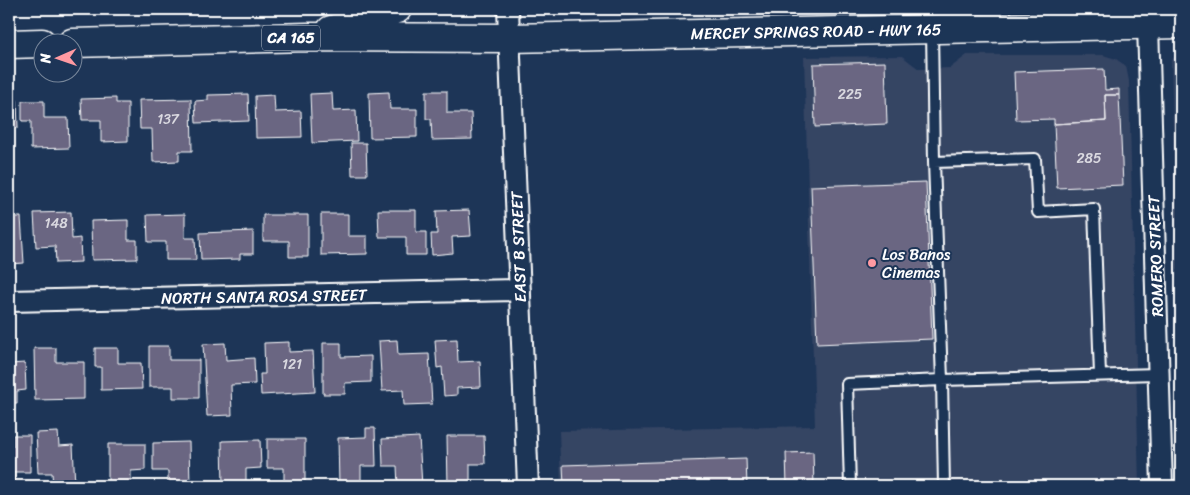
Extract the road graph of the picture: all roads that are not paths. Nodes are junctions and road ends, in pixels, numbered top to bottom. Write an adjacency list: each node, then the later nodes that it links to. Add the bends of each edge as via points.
1 (397, 9): 6 (main road)
2 (508, 9): 7 (street, EAST B STREET)
3 (1181, 24): 4 (main road, MERCEY SPRINGS ROAD - HWY 165 / CA 165)
4 (1148, 25): 5 (main road, MERCEY SPRINGS ROAD - HWY 165 / CA 165); 14 (street, ROMERO STREET)
5 (932, 29): 7 (main road, MERCEY SPRINGS ROAD - HWY 165 / CA 165); 11 (lane)
6 (308, 37): 7 (main road, CA 165); 9 (main road, CA 165)
7 (510, 38): 12 (street, EAST B STREET)
8 (32, 43): 10 (main road)
9 (82, 43)
10 (9, 44)
11 (934, 162): 15 (lane, via 1035,159 1038,212 1094,209); 16 (lane)
12 (520, 290): 13 (street, NORTH SANTA ROSA STREET); 17 (street, EAST B STREET)
13 (9, 301)
14 (1158, 374): 15 (lane); 20 (street, ROMERO STREET)
15 (1100, 375): 16 (lane)
16 (942, 380): 18 (lane, via 847,384); 19 (lane)
17 (528, 486)
18 (850, 486)
19 (944, 486)
20 (1162, 486)

